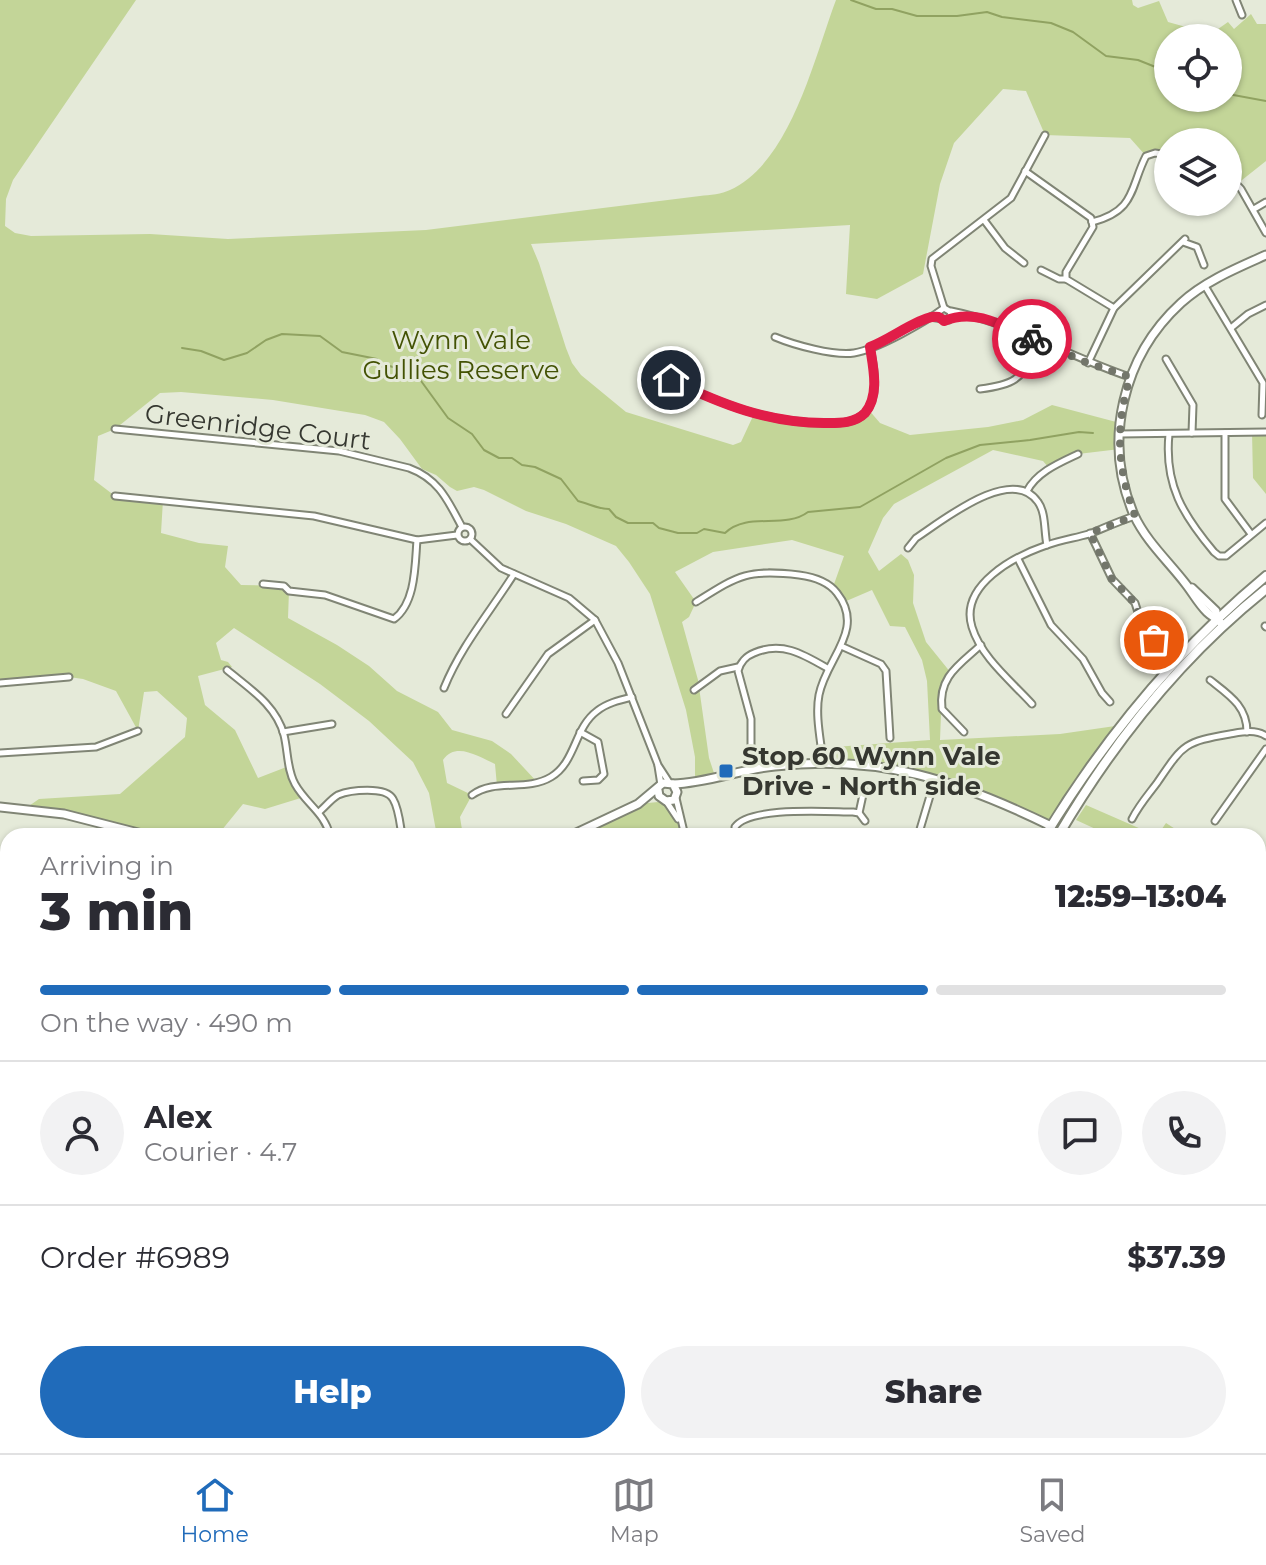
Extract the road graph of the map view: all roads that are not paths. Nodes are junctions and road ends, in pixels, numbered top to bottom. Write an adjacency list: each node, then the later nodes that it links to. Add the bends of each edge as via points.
1 (1236, 0): 2 (street)
2 (1242, 15)
3 (1045, 135): 5 (street)
4 (1154, 153): 10 (street, via 1146,156 1130,199)
5 (1025, 171): 9 (street, via 1011,198); 10 (street)
6 (1242, 191): 8 (street)
7 (1266, 202): 8 (street)
8 (1254, 209): 11 (street)
9 (984, 220): 13 (street); 20 (street, via 932,259)
10 (1092, 222): 16 (street)
11 (1266, 233)
12 (1266, 255): 17 (main road)
13 (1024, 263)
14 (1204, 265): 19 (street, via 1197,247 1184,240)
15 (1041, 270): 16 (street)
16 (1066, 279): 19 (street)
17 (1205, 286): 22 (street); 28 (main road, via 1156,331)
18 (1266, 305): 22 (street)
19 (1114, 308): 27 (street)
20 (941, 312): 21 (street); 21 (street, via 944,321); 25 (street)
21 (951, 314): 24 (street, via 985,318)
22 (1231, 328): 31 (street, via 1263,383)
23 (775, 337): 25 (street, via 839,352)
24 (1041, 343): 27 (street); 30 (street, via 1013,383)
25 (870, 347): 29 (street, via 875,376 868,409 845,423 767,418)
26 (1166, 359): 34 (street, via 1193,405)
27 (1088, 363): 28 (street)
28 (1130, 377): 36 (main road)
29 (671, 380)
30 (980, 389)
31 (1262, 415)
32 (115, 429): 43 (street, Greenridge Court, via 339,451 409,468 444,492)
33 (1264, 430): 35 (street)
34 (1192, 433): 35 (street); 37 (street)
35 (1225, 433): 45 (street, via 1225,499)
36 (1119, 434): 37 (street); 41 (main road, via 1123,477)
37 (1169, 434): 45 (street, via 1168,467 1184,515 1214,552 1222,557)
38 (1078, 454): 39 (street, via 1049,468)
39 (1027, 491): 49 (street, via 1042,510); 50 (street, via 990,492)
40 (115, 496): 48 (street, via 314,516)
41 (1135, 516): 44 (street); 57 (main road, via 1148,539)
42 (1266, 523): 45 (street)
43 (462, 527): 46 (street); 47 (street, via 472,530)
44 (1090, 533): 49 (street); 60 (street, via 1112,579 1135,603 1143,628)
45 (1251, 534)
46 (457, 535): 47 (street); 48 (street)
47 (470, 539): 52 (street)
48 (417, 540): 54 (street, via 415,574 394,619 325,595)
49 (1047, 545): 51 (street)
50 (908, 548)
51 (1018, 559): 61 (street, via 990,576 974,595 970,623); 72 (street, via 1051,625 1083,659)
52 (514, 574): 58 (street, via 569,598); 69 (street, via 469,638)
53 (1266, 576): 57 (main road)
54 (263, 584)
55 (1266, 589): 59 (main road)
56 (696, 602): 62 (street, via 747,573 819,579 844,602 847,631)
57 (1216, 617): 59 (main road); 104 (main road, via 1129,716)
58 (595, 620): 71 (street); 74 (street, via 548,654)
59 (1224, 626): 101 (main road, via 1150,705)
60 (1154, 640)
61 (981, 645): 73 (street); 79 (street, via 942,688 942,709)
62 (841, 646): 64 (street); 82 (street, via 886,671)
63 (738, 667): 64 (street, via 750,654 785,647); 70 (street, via 720,671); 83 (street, via 751,719)
64 (827, 668): 86 (street, via 819,696)
65 (227, 670): 77 (street, via 267,702)
66 (69, 677): 68 (street)
67 (1210, 680): 80 (street, via 1241,707)
68 (0, 683)
69 (444, 688)
70 (694, 690)
71 (632, 697): 78 (street, via 596,711); 90 (street)
72 (1110, 702)
73 (1032, 704)
74 (506, 714)
75 (332, 724): 77 (street)
76 (138, 731): 85 (street, via 96,747)
77 (283, 732): 97 (street, via 295,784)
78 (580, 732): 88 (street, via 598,742 604,769 602,778); 92 (street, via 568,759 549,778 483,787)
79 (964, 732)
80 (1247, 732): 81 (street); 99 (street, via 1196,740 1179,750)
81 (1266, 736)
82 (890, 738)
83 (751, 745)
84 (1266, 749): 102 (street)
85 (0, 753)
86 (823, 762): 87 (main road); 89 (main road)
87 (935, 778): 104 (main road); 111 (street)
88 (583, 781)
89 (698, 781): 90 (main road); 93 (main road)
90 (665, 785): 93 (main road, via 677,789); 94 (main road); 95 (main road)
91 (864, 790): 98 (street)
92 (472, 795)
93 (676, 796): 94 (main road); 103 (street)
94 (664, 801): 95 (main road); 103 (street)
95 (638, 804): 108 (main road)
96 (0, 807): 105 (main road, via 64,814)
97 (319, 812): 106 (street); 107 (street, via 337,796 386,793 392,796)
98 (859, 813): 100 (street); 110 (street, via 792,812 745,818)
99 (1132, 819)
100 (865, 821)
101 (1067, 821): 104 (main road); 112 (main road)
102 (1215, 821)
103 (680, 824): 109 (street)
104 (1051, 826)
105 (119, 828)
106 (326, 828)
107 (400, 828)
108 (587, 828)
109 (682, 828)
110 (737, 828)
111 (920, 828)
112 (1062, 828)

